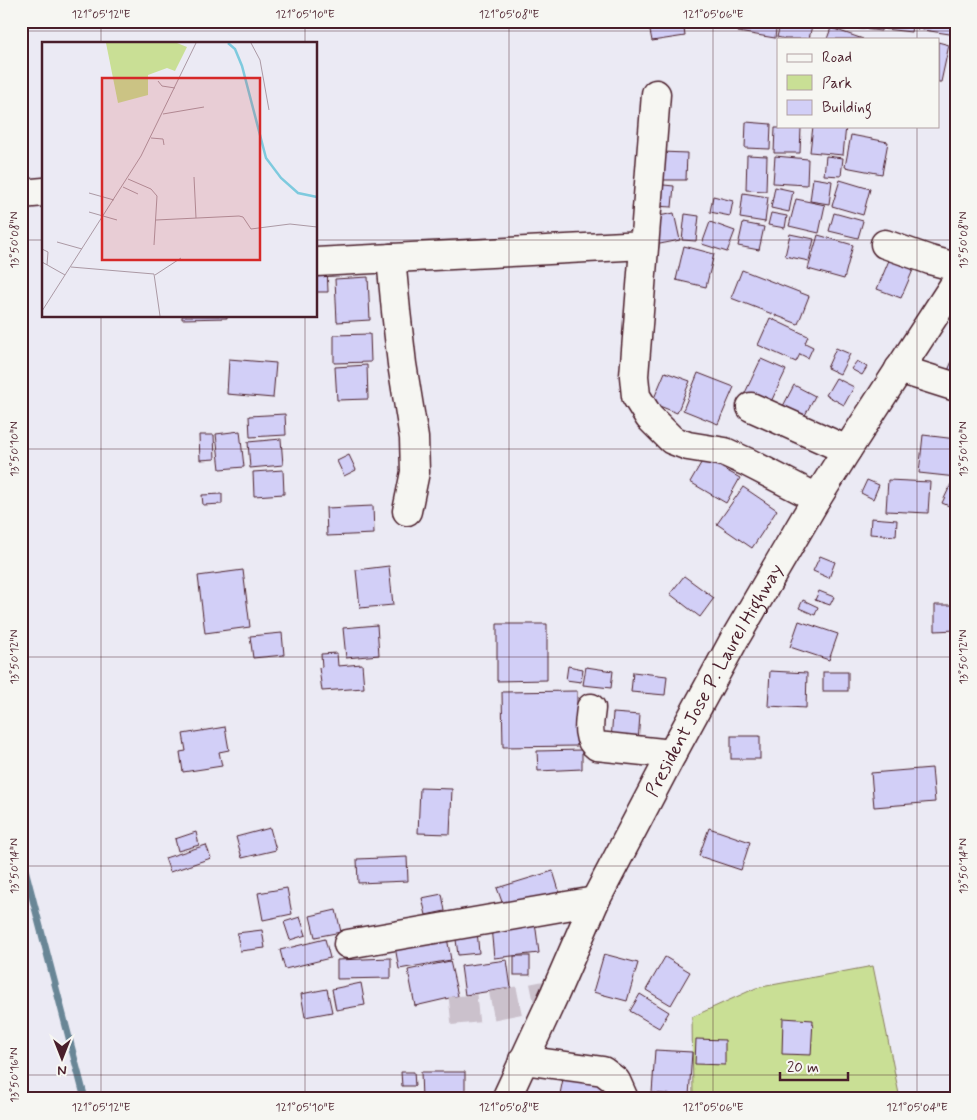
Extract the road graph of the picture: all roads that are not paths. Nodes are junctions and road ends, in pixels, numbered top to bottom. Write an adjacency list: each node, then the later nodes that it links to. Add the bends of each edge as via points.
1 (656, 94): 4 (main road)
2 (42, 192): 3 (main road)
3 (21, 194)
4 (644, 244): 6 (main road); 14 (main road, via 634,376 636,396 649,417 672,440 725,452)
5 (885, 244): 8 (main road)
6 (391, 258): 7 (main road); 15 (main road, via 402,364 414,438 415,472)
7 (318, 262)
8 (956, 267)
9 (956, 282): 10 (main road, President Jose P. Laurel Highway)
10 (899, 369): 11 (main road); 13 (main road, President Jose P. Laurel Highway)
11 (956, 387)
12 (751, 407): 13 (main road)
13 (847, 450): 14 (main road, President Jose P. Laurel Highway)
14 (817, 498): 17 (main road, President Jose P. Laurel Highway)
15 (407, 511)
16 (591, 708): 17 (main road, via 589,737 597,746)
17 (672, 754): 18 (main road, President Jose P. Laurel Highway)
18 (595, 901): 19 (main road); 20 (main road, President Jose P. Laurel Highway)
19 (348, 944)
20 (523, 1060): 21 (main road, President Jose P. Laurel Highway); 22 (main road, via 603,1071 616,1081)
21 (506, 1099)
22 (624, 1099)

